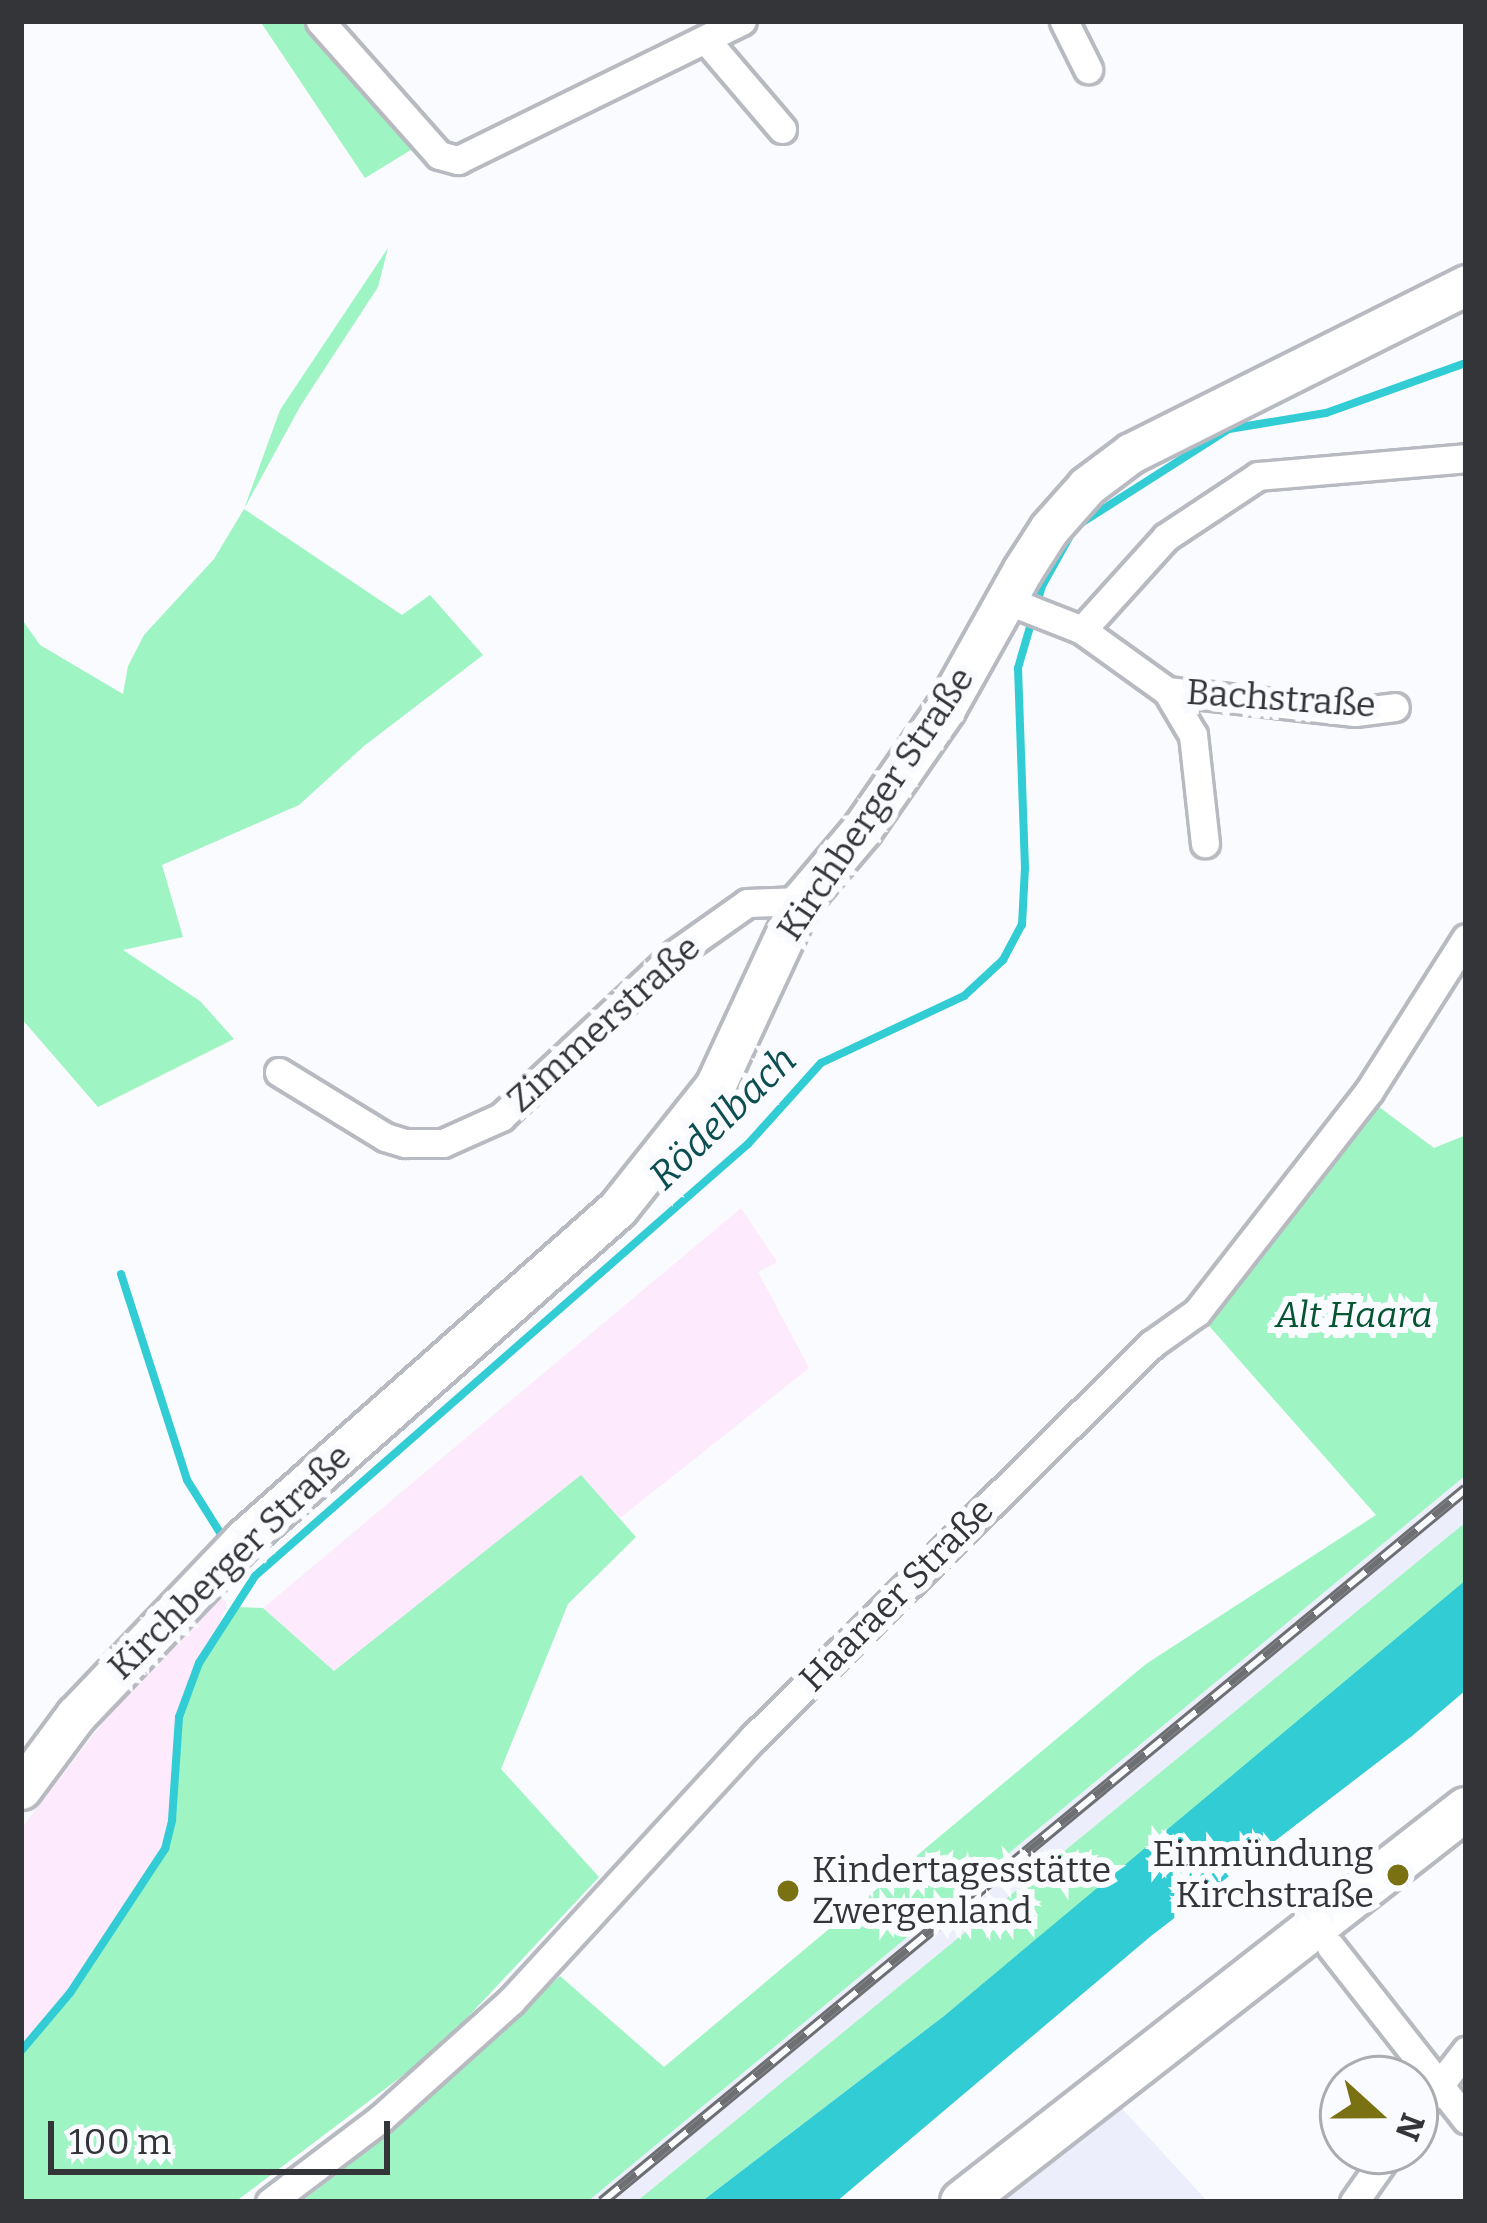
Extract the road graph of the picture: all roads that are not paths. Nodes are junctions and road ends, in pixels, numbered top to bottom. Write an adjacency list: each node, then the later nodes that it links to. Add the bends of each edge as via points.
1 (320, 21): 4 (street, via 439,155 458,160)
2 (742, 21): 4 (street)
3 (1064, 21): 5 (street)
4 (706, 40): 6 (street)
5 (1088, 68)
6 (782, 129)
7 (1466, 285): 9 (main road, Kirchberger Straße, via 1131,453 1049,529)
8 (1466, 458): 10 (street, via 1258,476 1166,537)
9 (1017, 605): 10 (street, Bachstraße); 14 (main road, Kirchberger Straße, via 862,829)
10 (1072, 626): 11 (street, Bachstraße)
11 (1167, 691): 12 (street, Bachstraße, via 1354,712); 13 (street, Bachstraße, via 1193,735)
12 (1395, 707)
13 (1205, 843)
14 (801, 901): 16 (street, Zimmerstraße, via 747,902 675,954 501,1117 442,1143 385,1137); 17 (main road, Kirchberger Straße, via 715,1086 618,1208 230,1552 76,1715)
15 (1466, 938): 26 (street, Haaraer Straße, via 1369,1091 1197,1312 1152,1344 754,1737 511,2001 381,2118)
16 (279, 1072)
17 (21, 1789)
18 (1466, 1809): 27 (main road)
19 (1331, 1947): 21 (street)
20 (1466, 2051): 22 (street)
21 (1415, 2055)
22 (1439, 2083)
23 (1439, 2085): 24 (street)
24 (1466, 2119)
25 (1373, 2175): 28 (street)
26 (270, 2202)
27 (962, 2202)
28 (1354, 2202)

